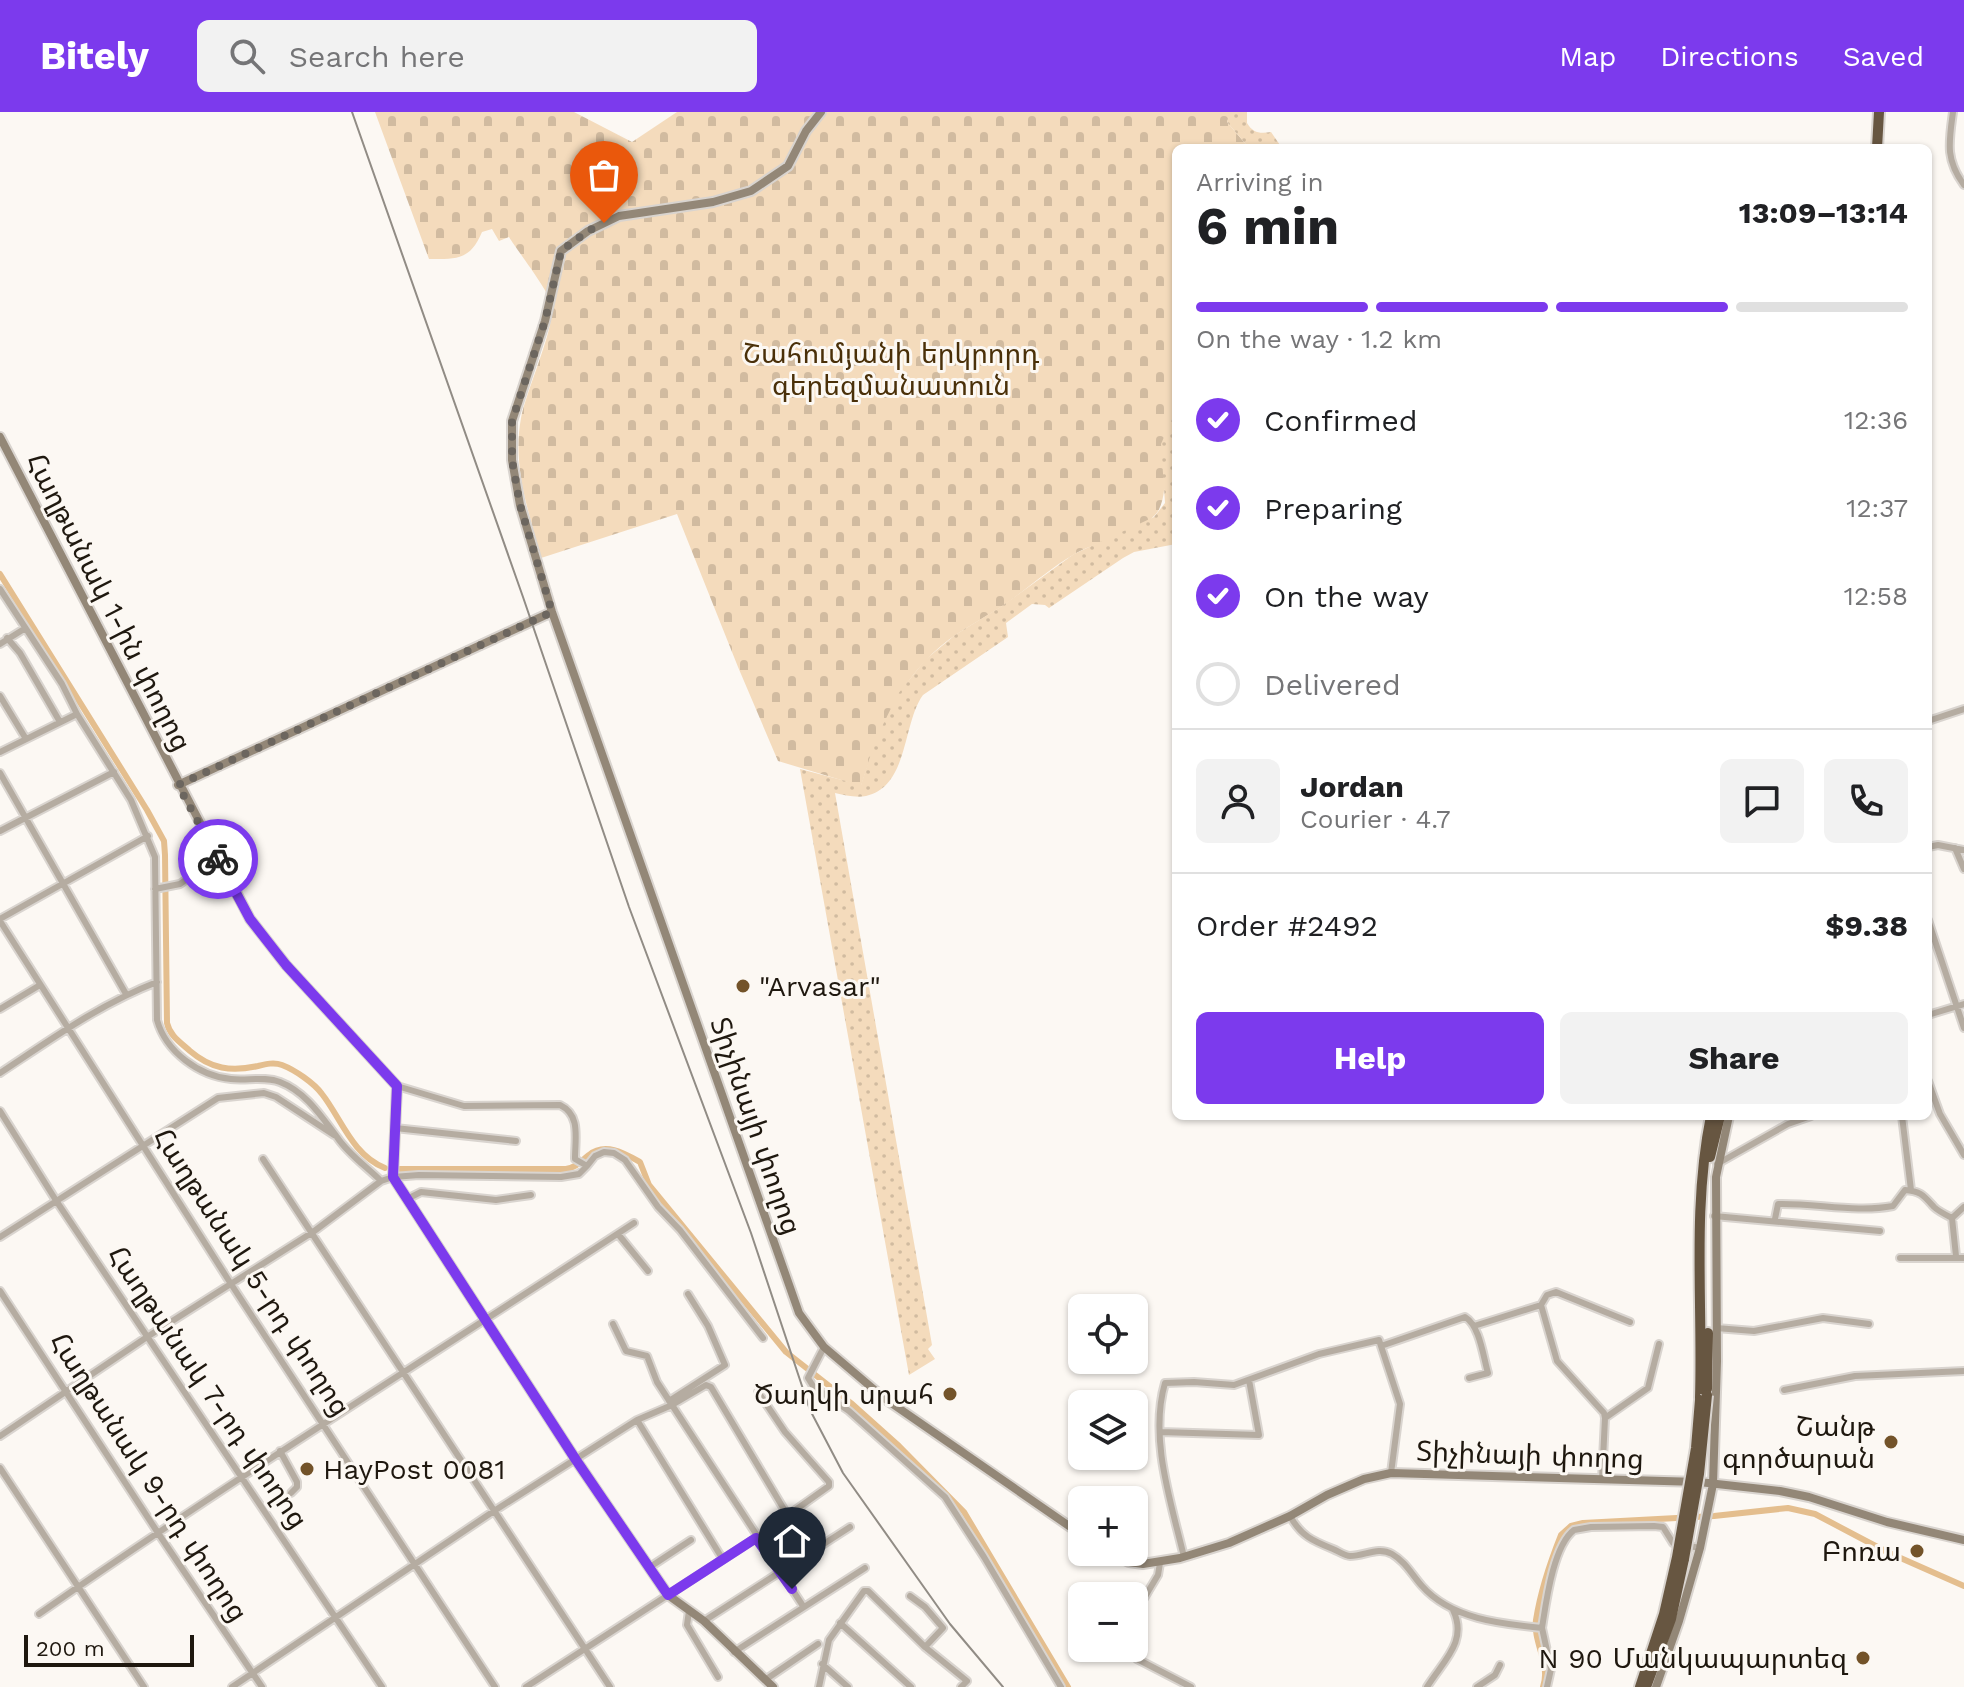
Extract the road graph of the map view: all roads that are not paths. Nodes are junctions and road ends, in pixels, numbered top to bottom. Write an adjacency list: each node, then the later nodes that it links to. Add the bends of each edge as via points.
1 (821, 112): 10 (street, Տիչինայի փողոց, via 788,166 751,191 619,216 561,251 545,321 512,421 520,505)
2 (1879, 112): 5 (highway)
3 (1886, 112): 6 (highway)
4 (1953, 112): 7 (street, via 1952,169)
5 (1877, 144)
6 (1884, 144)
7 (1964, 185)
8 (0, 437): 24 (street, Հաղթանակ 1-ին փողոց)
9 (0, 589): 11 (street)
10 (552, 612): 24 (street); 94 (street, Տիչինայի փողոց, via 799,1313)
11 (24, 629): 12 (street); 16 (street)
12 (7, 638): 13 (street); 18 (street)
13 (0, 644)
14 (0, 696): 19 (street)
15 (1964, 709): 17 (street)
16 (77, 714): 18 (street); 21 (street)
17 (1932, 720)
18 (60, 722): 19 (street)
19 (26, 739): 20 (street)
20 (0, 752)
21 (114, 772): 25 (street); 27 (street)
22 (0, 773): 23 (street)
23 (2, 784): 25 (street)
24 (178, 785): 31 (street, Հաղթանակ 1-ին փողոց)
25 (24, 818): 26 (street); 33 (street)
26 (0, 831)
27 (148, 836): 33 (street); 34 (street, via 155,857)
28 (1932, 846): 29 (street)
29 (1955, 848): 30 (street); 32 (street)
30 (1964, 850)
31 (217, 857): 34 (street, via 180,884); 46 (street, Հաղթանակ 1-ին փողոց, via 272,948)
32 (1964, 869)
33 (61, 883): 35 (street); 39 (street)
34 (155, 889): 37 (street)
35 (0, 920): 38 (street, Հաղթանակ 5-րդ փողոց)
36 (1932, 931): 40 (street)
37 (157, 982): 39 (street); 55 (street, via 160,1030 180,1056 223,1078 284,1083 315,1107)
38 (40, 985): 41 (street); 44 (street, Հաղթանակ 5-րդ փողոց)
39 (126, 994): 44 (street)
40 (1960, 1005): 42 (street); 43 (street)
41 (0, 1009)
42 (1932, 1014)
43 (1964, 1028)
44 (67, 1029): 45 (street); 57 (street, Հաղթանակ 5-րդ փողոց)
45 (0, 1073)
46 (397, 1086): 54 (street); 60 (street, via 464,1106 560,1105 574,1116 575,1159)
47 (1932, 1092): 58 (street)
48 (0, 1111): 67 (street, Հաղթանակ 7-րդ փողոց)
49 (1710, 1120): 102 (highway, via 1698,1225)
50 (1726, 1120): 102 (highway, via 1712,1151 1705,1222)
51 (1726, 1120): 61 (street)
52 (1787, 1120): 61 (street)
53 (1902, 1120): 64 (street)
54 (395, 1128): 56 (street); 62 (street)
55 (337, 1137): 57 (street, via 276,1097 249,1093 218,1098); 63 (street)
56 (516, 1141)
57 (142, 1145): 67 (street); 80 (street, Հաղթանակ 5-րդ փողոց)
58 (1963, 1151)
59 (263, 1159): 74 (street)
60 (583, 1164): 62 (street, via 579,1174 561,1177); 91 (street, via 604,1152 625,1160)
61 (1717, 1164): 69 (street)
62 (393, 1177): 63 (street); 66 (street)
63 (381, 1181): 74 (street)
64 (1911, 1190): 70 (street, via 1927,1196); 71 (street, via 1893,1206 1878,1209 1778,1204)
65 (531, 1195): 66 (street, via 496,1200 421,1192)
66 (409, 1198): 84 (street)
67 (57, 1202): 76 (street); 90 (street, Հաղթանակ 7-րդ փողոց)
68 (1964, 1207): 70 (street)
69 (1714, 1216): 71 (street); 89 (street)
70 (1952, 1218): 77 (street)
71 (1775, 1219): 73 (street)
72 (634, 1223): 75 (street)
73 (1880, 1231)
74 (313, 1232): 80 (street); 96 (street)
75 (618, 1234): 79 (street); 84 (street)
76 (0, 1237)
77 (1960, 1257): 78 (street)
78 (1900, 1258)
79 (648, 1271)
80 (231, 1284): 90 (street); 106 (street, Հաղթանակ 5-րդ փողոց)
81 (0, 1291): 100 (street, Հաղթանակ 9-րդ փողոց)
82 (688, 1294): 103 (street, via 725,1365)
83 (1541, 1305): 85 (street, via 1556,1292); 88 (street); 104 (street, via 1557,1361)
84 (487, 1319): 96 (street); 110 (street)
85 (1630, 1322)
86 (613, 1324): 103 (street, via 626,1351 647,1356)
87 (1869, 1324): 89 (street, via 1823,1318 1754,1331)
88 (1474, 1326): 93 (street, via 1469,1318 1455,1319); 97 (street, via 1488,1373)
89 (1716, 1328): 115 (street)
90 (147, 1337): 100 (street); 113 (street, Հաղթանակ 7-րդ փողոց)
91 (763, 1338)
92 (1659, 1344): 104 (street, via 1648,1388)
93 (1381, 1346): 98 (street, via 1379,1340 1319,1354); 112 (street, via 1400,1404)
94 (824, 1347): 120 (street, Տիչինայի փողոց, via 884,1398); 170 (street, via 808,1378 813,1386 849,1411 945,1497)
95 (1964, 1371): 99 (street, via 1855,1376)
96 (405, 1372): 106 (street); 117 (street)
97 (1469, 1378)
98 (1249, 1380): 107 (street, via 1234,1385 1165,1383); 107 (street, via 1259,1435)
99 (1784, 1390)
100 (67, 1391): 108 (street); 122 (street, Հաղթանակ 9-րդ փողոց)
101 (758, 1392): 118 (street, via 829,1482 827,1489)
102 (1703, 1396): 129 (highway, bridge, via 1699,1474)
103 (671, 1403): 105 (street); 118 (street, via 711,1387); 123 (street)
104 (1605, 1418): 114 (street)
105 (637, 1420): 110 (street); 128 (street)
106 (324, 1423): 109 (street); 132 (street, Հաղթանակ 5-րդ փողոց)
107 (1160, 1432): 127 (street)
108 (0, 1436)
109 (280, 1451): 113 (street); 116 (street, via 297,1482)
110 (576, 1460): 117 (street); 133 (street)
111 (0, 1468): 136 (street)
112 (1391, 1473): 114 (street, Տիչինայի փողոց); 119 (street, Տիչինայի փողոց, via 1364,1479)
113 (240, 1476): 122 (street); 144 (street, Հաղթանակ 7-րդ փողոց)
114 (1602, 1480): 115 (street, Տիչինայի փողոց)
115 (1713, 1484): 125 (street, Տիչինայի փողոց, via 1809,1497); 126 (street)
116 (291, 1493)
117 (494, 1511): 132 (street); 150 (street)
118 (788, 1516): 123 (street)
119 (1290, 1516): 127 (street, Տիչինայի փողոց); 141 (street, via 1307,1538 1349,1556 1389,1552)
120 (1068, 1525)
121 (850, 1527): 135 (street)
122 (158, 1533): 136 (street); 155 (street, Հաղթանակ 9-րդ փողոց)
123 (756, 1538): 128 (street); 135 (street)
124 (691, 1540): 133 (street)
125 (1964, 1540)
126 (1700, 1548): 147 (street, via 1673,1543 1663,1527 1574,1530 1561,1547); 177 (street)
127 (1184, 1557): 131 (street, Տիչինայի փողոց)
128 (722, 1558): 138 (street)
129 (1680, 1558): 175 (highway); 176 (highway, via 1671,1619)
130 (1148, 1563): 131 (street, Տիչինայի փողոց)
131 (1160, 1563): 137 (street)
132 (416, 1564): 144 (street); 162 (street, Հաղթանակ 5-րդ փողոց)
133 (650, 1567): 138 (street)
134 (865, 1568): 140 (street)
135 (781, 1572): 140 (street); 145 (street)
136 (78, 1587): 143 (street); 158 (street)
137 (1148, 1592)
138 (668, 1595): 142 (street); 150 (street)
139 (910, 1596): 149 (street, via 943,1628)
140 (803, 1606): 151 (street)
141 (1453, 1610): 147 (street); 172 (street, via 1459,1637)
142 (689, 1611): 145 (street); 156 (street, via 687,1625)
143 (39, 1614)
144 (337, 1618): 155 (street); 161 (street, Հաղթանակ 7-րդ փողոց)
145 (704, 1621): 151 (street)
146 (840, 1623): 149 (street, via 868,1591); 153 (street); 168 (street)
147 (1538, 1628): 174 (street, via 1551,1669)
148 (818, 1644): 157 (street)
149 (925, 1647): 169 (street, via 967,1681)
150 (585, 1650): 163 (street); 164 (street)
151 (734, 1652): 157 (street)
152 (1143, 1662): 171 (street)
153 (822, 1664): 166 (street); 167 (street)
154 (1500, 1665): 173 (street)
155 (254, 1674): 159 (street); 160 (street, Հաղթանակ 9-րդ փողոց)
156 (718, 1677)
157 (765, 1680): 165 (street)
158 (144, 1687)
159 (232, 1687)
160 (262, 1687)
161 (382, 1687)
162 (495, 1687)
163 (526, 1687)
164 (610, 1687)
165 (773, 1687)
166 (819, 1687)
167 (848, 1687)
168 (911, 1687)
169 (961, 1687)
170 (1061, 1687)
171 (1191, 1687)
172 (1427, 1687)
173 (1477, 1687)
174 (1547, 1687)
175 (1640, 1687)
176 (1646, 1687)
177 (1656, 1687)

